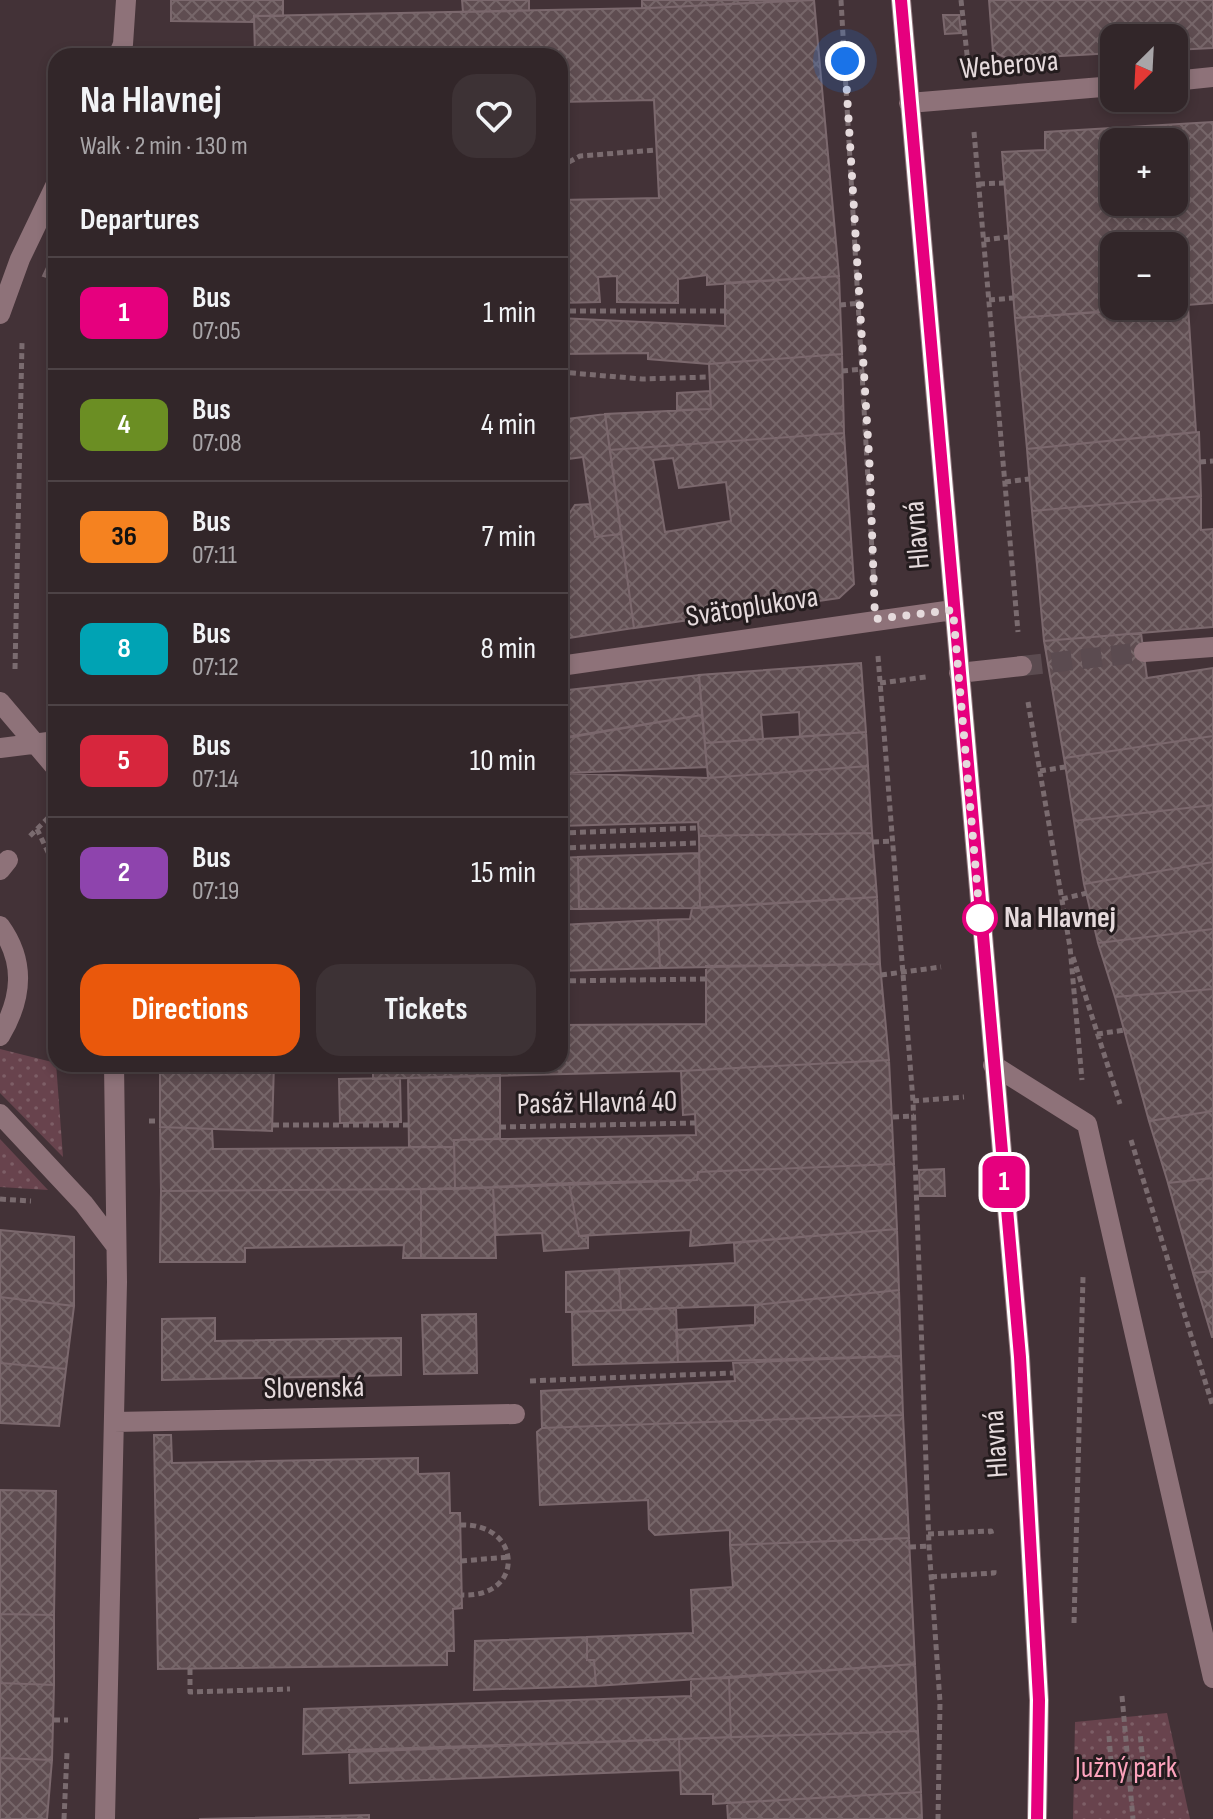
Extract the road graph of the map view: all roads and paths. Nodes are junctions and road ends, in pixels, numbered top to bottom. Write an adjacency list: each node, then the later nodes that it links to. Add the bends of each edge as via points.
1 (126, 0): 5 (street)
2 (841, 0): 20 (path)
3 (901, 0): 10 (street, Hlavná)
4 (961, 0): 9 (path)
5 (121, 48)
6 (1213, 77): 7 (street)
7 (1188, 80)
8 (1100, 87): 9 (street, Weberova)
9 (971, 99): 10 (street, Weberova); 14 (path)
10 (909, 103): 34 (street, Hlavná)
11 (656, 150): 12 (path, via 580,156)
12 (568, 163)
13 (1004, 183): 14 (path)
14 (979, 184): 17 (path)
15 (48, 201): 24 (street)
16 (1008, 237): 17 (path)
17 (984, 240): 19 (path)
18 (1013, 298): 19 (path)
19 (989, 300): 33 (path)
20 (860, 303): 21 (path); 26 (path)
21 (840, 305)
22 (568, 311): 23 (path)
23 (725, 311)
24 (0, 314)
25 (22, 332): 41 (path)
26 (864, 369): 27 (path); 35 (path)
27 (842, 371)
28 (568, 373): 29 (path, via 642,379)
29 (709, 377)
30 (1213, 461): 31 (path)
31 (1200, 462)
32 (1029, 479): 33 (path)
33 (1005, 482): 39 (path)
34 (953, 610): 35 (street, Svätoplukova); 40 (street, Hlavná)
35 (875, 619): 38 (street, Svätoplukova); 42 (path)
36 (1213, 647): 37 (street)
37 (1144, 652)
38 (568, 665)
39 (1022, 666): 40 (street); 49 (path)
40 (959, 673): 42 (path); 70 (street, Hlavná)
41 (14, 678)
42 (880, 683): 53 (path)
43 (0, 702): 45 (street)
44 (48, 742): 45 (street)
45 (33, 744): 46 (street); 47 (street)
46 (0, 748)
47 (48, 760)
48 (1065, 767): 49 (path)
49 (1040, 771): 59 (path)
50 (48, 818): 57 (path, via 37,829)
51 (698, 828): 52 (path)
52 (568, 833)
53 (893, 841): 54 (path); 63 (path)
54 (873, 842)
55 (699, 843): 56 (path)
56 (568, 848)
57 (48, 852)
58 (1087, 893): 59 (path)
59 (1062, 899): 61 (path)
60 (0, 926): 69 (street, via 17,961 19,986 14,1011)
61 (1070, 947): 68 (path); 77 (path)
62 (941, 967): 63 (path)
63 (903, 973): 64 (path); 73 (path)
64 (881, 975)
65 (706, 979): 66 (path)
66 (568, 981)
67 (1125, 1030): 68 (path)
68 (1097, 1034): 75 (path)
69 (0, 1036)
70 (993, 1065): 77 (street); 110 (street, Hlavná, via 1030,1502 1039,1700)
71 (114, 1072): 82 (street)
72 (0, 1114): 82 (street)
73 (914, 1116): 74 (path); 89 (path)
74 (893, 1117)
75 (1124, 1119)
76 (695, 1123): 80 (path, Pasáž Hlavná 40)
77 (1087, 1124): 100 (street)
78 (273, 1125): 79 (path)
79 (409, 1125)
80 (500, 1127)
81 (1129, 1133): 85 (path)
82 (116, 1246): 87 (street)
83 (1083, 1268): 98 (path)
84 (733, 1373): 86 (path, via 514,1382)
85 (1213, 1407)
86 (515, 1414): 87 (street, Slovenská)
87 (114, 1422): 108 (street)
88 (460, 1525): 93 (path, via 492,1532)
89 (928, 1534): 90 (path, via 991,1531); 91 (path)
90 (992, 1545)
91 (929, 1546): 92 (path); 96 (path)
92 (910, 1547)
93 (509, 1557): 95 (path); 97 (path, via 507,1572 495,1588)
94 (993, 1559): 96 (path, via 994,1573)
95 (461, 1561)
96 (931, 1577): 109 (path, via 940,1702)
97 (462, 1595)
98 (1074, 1634)
99 (190, 1669): 101 (path, via 190,1692)
100 (1213, 1678)
101 (290, 1689)
102 (1122, 1696): 107 (path)
103 (54, 1720): 104 (path)
104 (68, 1720)
105 (1140, 1733): 107 (path, via 1144,1772)
106 (1109, 1736): 107 (path, via 1112,1774)
107 (1129, 1773): 111 (path)
108 (105, 1819)
109 (938, 1819)
110 (1037, 1819)
111 (1133, 1819)

